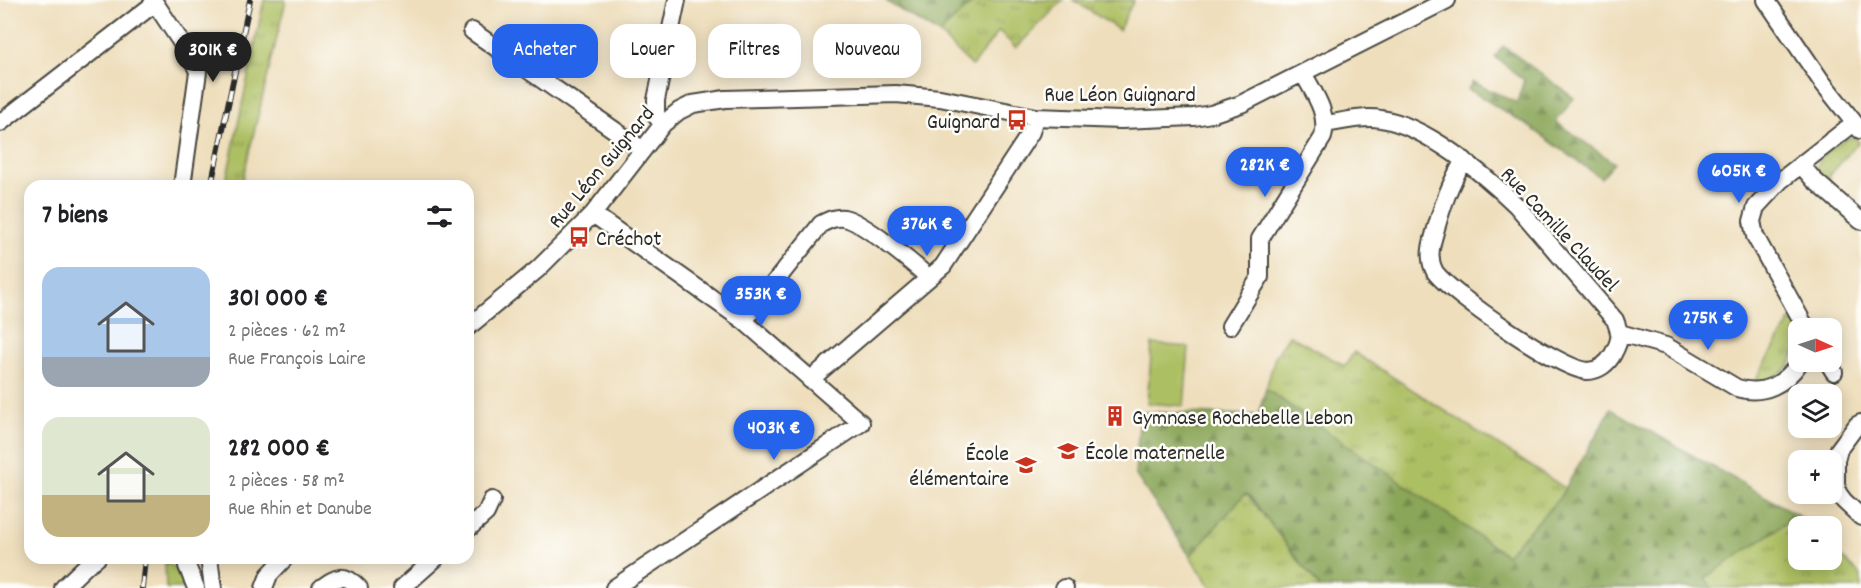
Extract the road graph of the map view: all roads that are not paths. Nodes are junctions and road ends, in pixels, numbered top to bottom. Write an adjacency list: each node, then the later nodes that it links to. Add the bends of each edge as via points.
1 (677, 0): 9 (street, via 656,100 656,116)
2 (1447, 0): 6 (street, Rue Léon Guignard)
3 (1766, 0): 11 (street)
4 (154, 2): 8 (street); 15 (street, via 198,72)
5 (472, 31): 12 (street)
6 (1303, 73): 7 (street, Rue Léon Guignard, via 1241,104 1194,117); 10 (street, via 1324,112)
7 (1035, 117): 9 (street, Rue Léon Guignard, via 940,98 896,94 709,100 679,111); 18 (street, via 1031,132 981,209 943,266)
8 (0, 123)
9 (663, 124): 12 (street, Rue Léon Guignard)
10 (1326, 124): 13 (street, Rue Camille Claudel, via 1369,118 1395,122); 22 (street, via 1323,137 1260,239 1260,277)
11 (1858, 127): 14 (street, via 1823,146)
12 (643, 150): 16 (street, Rue Léon Guignard)
13 (1464, 160): 23 (street, Rue Camille Claudel, via 1516,205 1615,320); 23 (street, via 1445,195 1430,257 1434,270 1447,285 1517,336 1576,368 1601,368 1612,357)
14 (1800, 165): 17 (street); 19 (street, via 1756,207 1752,221 1755,236)
15 (183, 180)
16 (593, 214): 20 (street); 21 (street, Rue Léon Guignard, via 538,269)
17 (1861, 221)
18 (929, 278): 20 (street, via 851,220 832,218 821,224); 25 (street)
19 (1800, 318)
20 (744, 321): 25 (street)
21 (474, 322)
22 (1230, 326)
23 (1620, 333): 24 (street, via 1666,346 1743,390 1779,385)
24 (1793, 372)
25 (810, 380): 44 (street, via 861,423)
26 (1861, 423): 28 (street, via 1839,449 1836,471 1839,493)
27 (492, 500): 29 (street)
28 (1861, 517)
29 (474, 524)
30 (88, 564): 37 (street)
31 (188, 564): 38 (street)
32 (189, 564): 33 (street, via 200,576)
33 (210, 564)
34 (211, 564): 39 (street)
35 (279, 564): 40 (street)
36 (429, 564): 43 (street)
37 (63, 588)
38 (196, 588)
39 (213, 588)
40 (264, 588)
41 (321, 588): 42 (street, via 339,578 347,578)
42 (359, 588)
43 (402, 588)
44 (614, 588)

